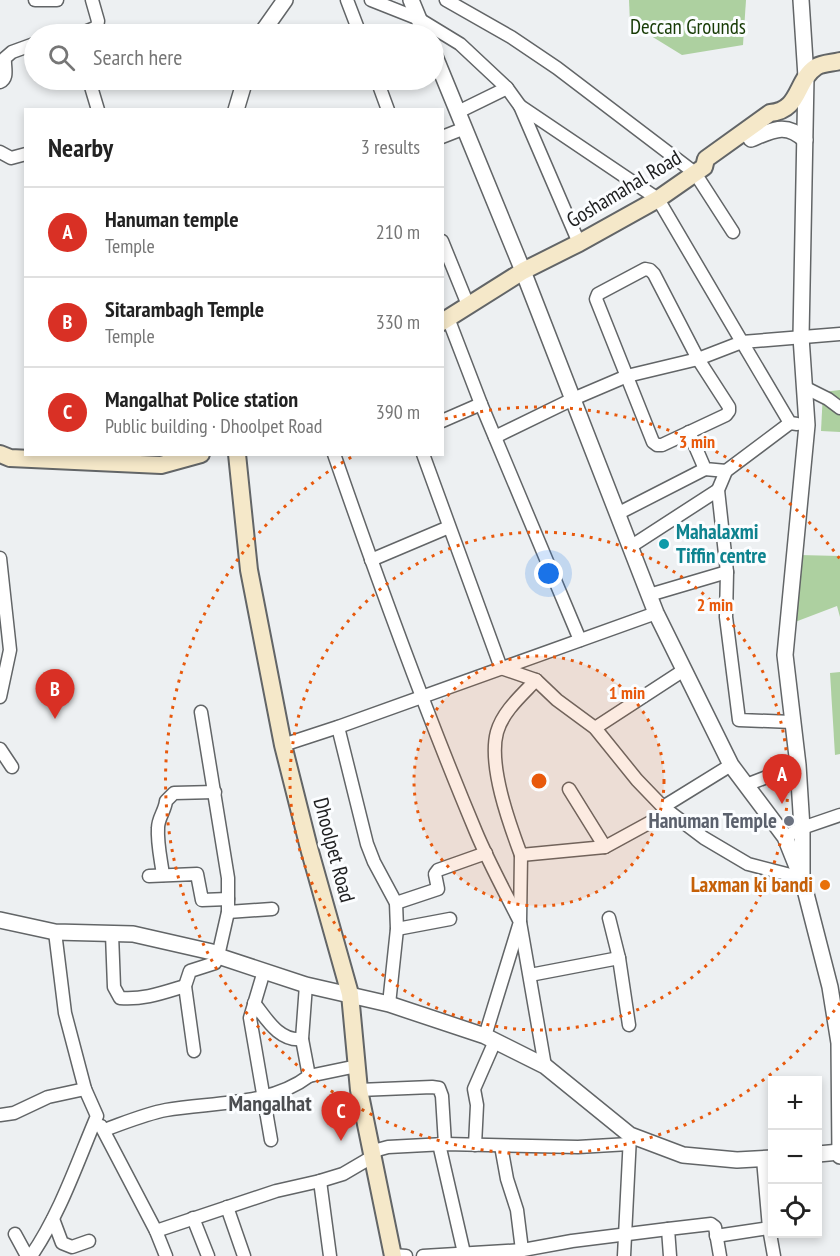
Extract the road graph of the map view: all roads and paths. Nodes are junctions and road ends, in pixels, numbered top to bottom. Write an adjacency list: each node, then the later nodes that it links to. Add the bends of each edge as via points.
1 (35, 0): 2 (street)
2 (57, 0)
3 (93, 0): 11 (street)
4 (285, 0): 12 (street)
5 (347, 0): 13 (street)
6 (371, 0): 10 (street)
7 (411, 0): 10 (street)
8 (446, 0): 38 (street, via 511,37)
9 (801, 0): 19 (street)
10 (418, 19): 14 (street); 15 (street)
11 (98, 24)
12 (268, 24)
13 (356, 24)
14 (420, 24)
15 (426, 24)
16 (444, 35): 22 (street)
17 (24, 48): 21 (street, via 5,58 6,75)
18 (840, 61): 19 (main road, via 817,67)
19 (806, 77): 31 (main road, Goshamahal Road, via 792,103); 35 (street)
20 (444, 78): 30 (street)
21 (0, 82)
22 (507, 88): 26 (street); 30 (street)
23 (92, 90): 27 (street)
24 (242, 90): 28 (street)
25 (381, 90): 29 (street)
26 (520, 106): 39 (street); 41 (street)
27 (97, 108)
28 (237, 108)
29 (387, 108)
30 (458, 112): 32 (street)
31 (781, 112): 34 (main road, via 777,121); 38 (main road, Goshamahal Road, via 770,113 706,159)
32 (465, 128): 33 (street); 43 (street)
33 (444, 136)
34 (751, 139): 35 (street, via 789,129); 38 (main road, via 712,167)
35 (805, 140): 47 (street)
36 (0, 152): 37 (street, via 11,158)
37 (24, 155)
38 (699, 170): 39 (main road, Goshamahal Road); 40 (street)
39 (658, 199): 41 (main road, Goshamahal Road); 48 (street)
40 (733, 232)
41 (579, 243): 43 (main road, Goshamahal Road)
42 (444, 246): 44 (street)
43 (523, 271): 44 (main road, Goshamahal Road); 52 (street)
44 (468, 305): 45 (main road, Goshamahal Road)
45 (445, 320): 53 (street)
46 (840, 334): 47 (street)
47 (801, 337): 48 (street); 51 (street)
48 (742, 342): 49 (street); 56 (street)
49 (698, 358): 50 (street); 50 (street, via 654,274 645,269 598,294 596,299); 58 (street, via 729,411)
50 (627, 376): 52 (street); 58 (street, via 653,442 662,445)
51 (804, 387): 54 (street); 57 (street)
52 (573, 399): 59 (street); 69 (street)
53 (481, 404): 55 (street); 59 (street)
54 (840, 408)
55 (444, 421)
56 (790, 423): 57 (street); 67 (street)
57 (807, 425): 84 (street, via 785,655)
58 (689, 432): 66 (street)
59 (495, 437): 77 (street)
60 (0, 454): 65 (main road, via 10,458)
61 (187, 456): 65 (main road)
62 (237, 456): 87 (main road, Dhoolpet Road, via 249,570)
63 (335, 456): 73 (street)
64 (424, 456): 70 (street)
65 (160, 460)
66 (705, 469): 67 (street); 69 (street)
67 (726, 471): 68 (street)
68 (718, 490): 71 (street); 74 (street)
69 (617, 514): 71 (street)
70 (450, 527): 73 (street); 78 (street)
71 (630, 547): 75 (street)
72 (0, 558): 81 (street, via 10,650)
73 (371, 560): 82 (street)
74 (727, 572): 75 (street); 84 (street, via 726,617 739,720)
75 (649, 595): 76 (street)
76 (656, 613): 77 (street); 79 (street)
77 (580, 640): 78 (street)
78 (501, 668): 80 (street); 82 (street)
79 (684, 670): 86 (street); 89 (street)
80 (536, 680): 86 (street); 101 (street, via 507,712 497,731 495,753 507,816)
81 (0, 697)
82 (422, 697): 85 (street); 100 (street)
83 (201, 712): 94 (street)
84 (792, 722): 90 (street)
85 (338, 727): 87 (street); 106 (street, via 367,844)
86 (595, 728): 95 (street)
87 (283, 745): 123 (main road, Dhoolpet Road)
88 (0, 749): 91 (street)
89 (731, 765): 92 (street); 95 (street)
90 (798, 765): 92 (street); 97 (street)
91 (12, 767)
92 (746, 785): 98 (street)
93 (569, 789): 99 (street)
94 (215, 792): 102 (street, via 174,794 166,801 158,829); 105 (street)
95 (666, 809): 99 (street); 104 (street, via 748,864)
96 (840, 815): 97 (street)
97 (802, 828): 98 (street); 104 (street)
98 (785, 837): 104 (street)
99 (605, 847): 101 (street)
100 (486, 854): 106 (street, via 438,870 438,889); 112 (street)
101 (521, 855): 112 (street)
102 (163, 875): 103 (street); 105 (street, via 196,874 202,900)
103 (149, 876)
104 (802, 878): 122 (street)
105 (228, 899): 108 (street)
106 (396, 903): 113 (street)
107 (272, 909): 108 (street)
108 (228, 912): 116 (street)
109 (609, 918): 117 (street)
110 (450, 919): 113 (street)
111 (0, 920): 114 (street)
112 (520, 922): 119 (street); 128 (street)
113 (397, 929): 125 (street)
114 (55, 932): 115 (street); 134 (street, via 65,1013)
115 (112, 934): 116 (street, via 133,934); 121 (street, via 114,987 120,998 149,997)
116 (218, 956): 118 (street); 121 (street, via 215,963 190,971)
117 (619, 958): 119 (street); 126 (street)
118 (264, 971): 120 (street); 124 (street)
119 (530, 975): 132 (street)
120 (306, 985): 123 (street); 127 (street)
121 (184, 986): 130 (street)
122 (835, 986): 129 (street)
123 (350, 994): 125 (street); 131 (main road, Dhoolpet Road)
124 (255, 1003): 127 (street, via 274,1029 290,1038); 136 (street, via 250,1018)
125 (389, 1004): 128 (street)
126 (629, 1025)
127 (302, 1039): 133 (street)
128 (490, 1039): 132 (street); 143 (street, via 474,1089)
129 (839, 1043): 145 (street)
130 (194, 1051)
131 (357, 1066): 133 (street); 135 (main road, Dhoolpet Road)
132 (545, 1066): 141 (street)
133 (309, 1076): 136 (street)
134 (85, 1089): 137 (street, via 48,1097 14,1113); 138 (street)
135 (359, 1090): 142 (street, via 439,1089); 147 (main road, Dhoolpet Road)
136 (264, 1096): 139 (street, via 162,1111); 140 (street)
137 (0, 1115)
138 (97, 1116): 139 (street); 152 (street)
139 (104, 1131): 155 (street)
140 (271, 1140)
141 (629, 1140): 144 (street, via 578,1147); 148 (street, via 683,1155); 156 (street)
142 (442, 1144): 143 (street); 147 (street, via 388,1147 377,1150); 162 (street)
143 (475, 1145): 144 (street)
144 (501, 1146): 161 (street, via 517,1210)
145 (840, 1153): 146 (street)
146 (822, 1154)
147 (372, 1157): 149 (street, via 344,1174); 168 (main road, Dhoolpet Road)
148 (768, 1159)
149 (320, 1181): 150 (street); 167 (street)
150 (227, 1207): 151 (street); 166 (street)
151 (193, 1218): 155 (street); 165 (street)
152 (53, 1220): 160 (street, via 62,1243 72,1247); 163 (street)
153 (768, 1228): 158 (street)
154 (668, 1229): 156 (street); 158 (street, via 711,1224); 171 (street)
155 (156, 1231): 164 (street)
156 (625, 1233): 161 (street); 170 (street)
157 (15, 1234): 163 (street)
158 (716, 1236): 172 (street)
159 (771, 1238): 173 (street)
160 (88, 1241)
161 (522, 1250): 162 (street)
162 (464, 1253): 169 (street)
163 (29, 1256)
164 (166, 1256)
165 (208, 1256)
166 (244, 1256)
167 (330, 1256)
168 (394, 1256)
169 (423, 1256)
170 (624, 1256)
171 (670, 1256)
172 (720, 1256)
173 (774, 1256)

